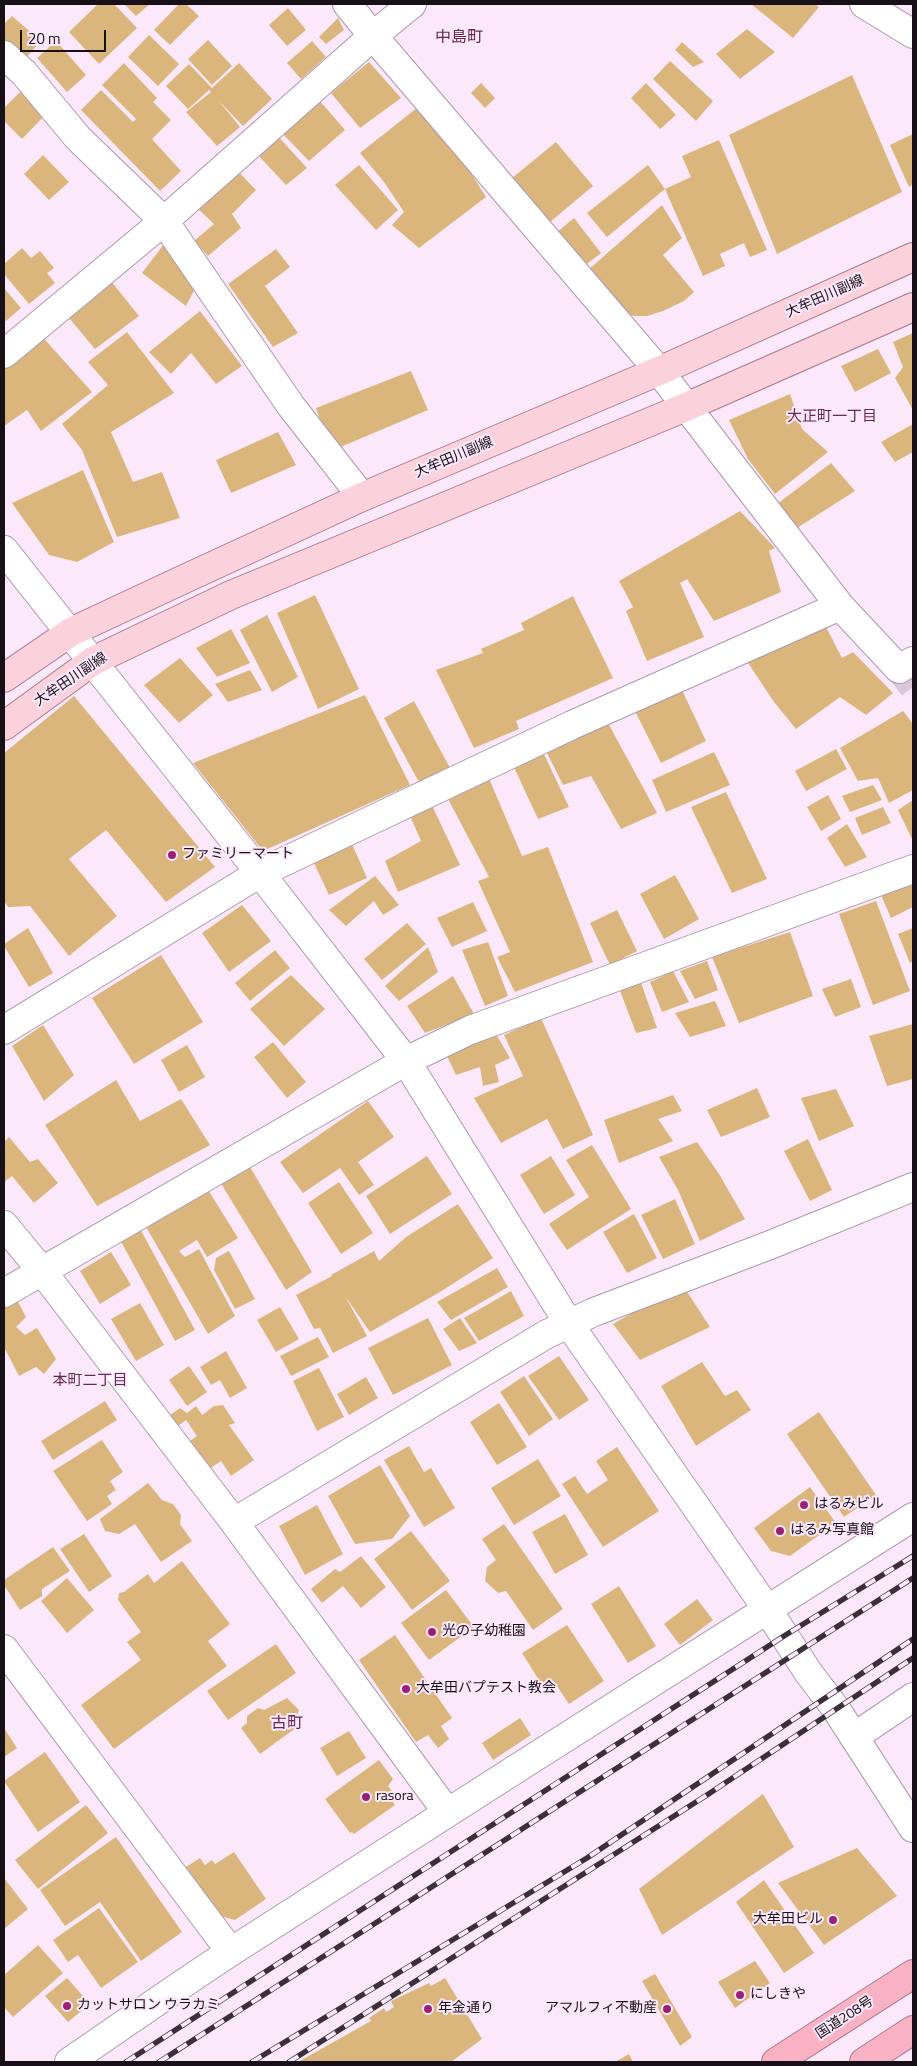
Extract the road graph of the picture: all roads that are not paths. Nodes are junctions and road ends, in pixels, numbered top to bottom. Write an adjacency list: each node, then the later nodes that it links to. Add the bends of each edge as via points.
1 (347, 4): 5 (street)
2 (412, 4): 5 (street)
3 (864, 4): 4 (street)
4 (913, 34)
5 (373, 36): 7 (street); 11 (street)
6 (4, 54): 7 (street, via 78,138)
7 (164, 221): 10 (street); 13 (street, via 291,406)
8 (913, 257): 11 (main road, 大牟田川副線)
9 (913, 307): 12 (main road, 大牟田川副線)
10 (4, 354)
11 (659, 371): 12 (street); 13 (main road, 大牟田川副線)
12 (686, 406): 15 (street); 18 (main road, 大牟田川副線, via 231,595)
13 (362, 498): 16 (main road, 大牟田川副線)
14 (4, 550): 16 (street)
15 (840, 606): 17 (street, via 899,669); 22 (street, via 572,725)
16 (70, 632): 18 (street); 19 (main road, 大牟田川副線)
17 (913, 661)
18 (93, 662): 20 (main road, 大牟田川副線); 22 (street)
19 (4, 678)
20 (4, 726)
21 (913, 869): 24 (street, via 470,1030)
22 (260, 873): 23 (street); 24 (street)
23 (4, 1030)
24 (406, 1061): 27 (street); 29 (street)
25 (913, 1187): 29 (street)
26 (4, 1225): 27 (street)
27 (42, 1271): 28 (street); 31 (street)
28 (4, 1293)
29 (569, 1324): 31 (street, via 546,1334); 32 (street)
30 (913, 1517): 32 (street)
31 (234, 1522): 36 (street)
32 (767, 1609): 35 (street); 36 (street)
33 (4, 1649): 38 (street)
34 (913, 1697): 35 (street)
35 (854, 1737): 37 (street)
36 (447, 1812): 38 (street)
37 (913, 1828)
38 (231, 1952): 41 (street)
39 (913, 1974): 42 (highway, 国道208号)
40 (913, 2030): 43 (highway)
41 (69, 2062)
42 (776, 2062)
43 (864, 2062)

